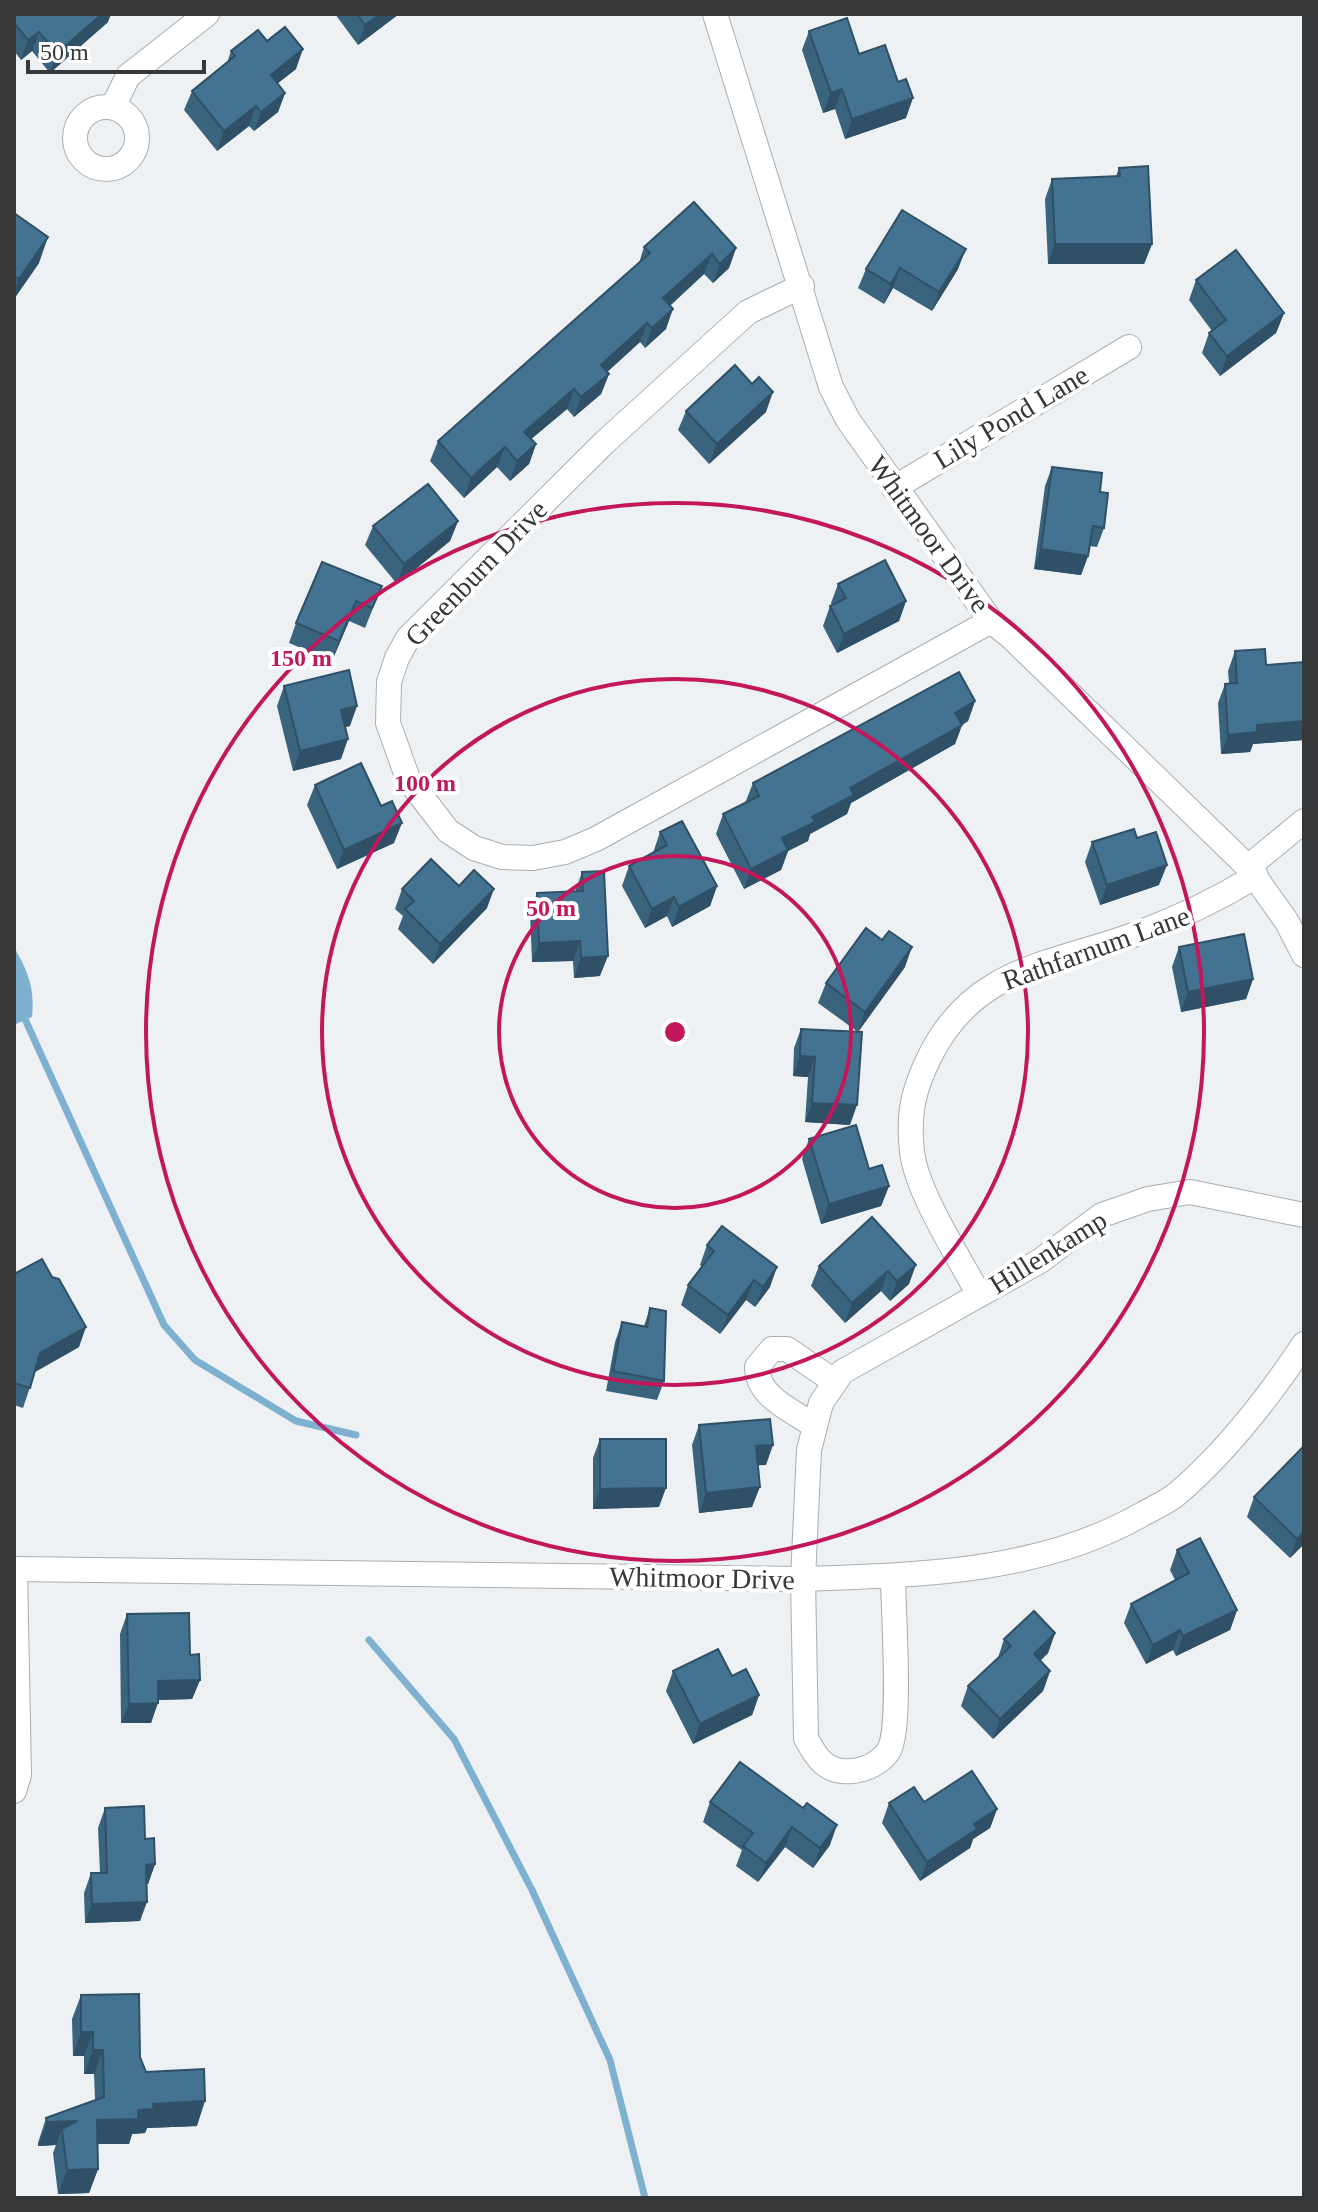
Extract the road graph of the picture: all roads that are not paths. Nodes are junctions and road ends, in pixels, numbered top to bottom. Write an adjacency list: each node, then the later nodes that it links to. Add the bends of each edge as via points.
1 (207, 14): 3 (street, via 128,76)
2 (715, 14): 4 (street, Whitmoor Drive)
3 (113, 107)
4 (802, 286): 6 (street, Whitmoor Drive, via 831,387); 7 (street, Greenburn Drive, via 748,312 605,442 408,638 389,682 388,723 408,779 448,831 474,848 502,857 565,852)
5 (1129, 347): 6 (street, Lily Pond Lane)
6 (894, 488): 7 (street, Whitmoor Drive)
7 (991, 621): 9 (street, Whitmoor Drive)
8 (1304, 821): 9 (street, Rathfarnum Lane)
9 (1252, 872): 10 (street, Whitmoor Drive); 12 (street, Rathfarnum Lane, via 1204,908 1030,968 975,995 940,1036 912,1092 912,1154 932,1206)
10 (1304, 955)
11 (1304, 1215): 12 (street, Hillenkamp, via 1190,1192 1148,1199 1102,1215 1040,1261)
12 (979, 1295): 14 (street, Hillenkamp, via 842,1372)
13 (1304, 1344): 17 (street, Whitmoor Drive, via 1266,1400 1176,1495 1122,1526 1010,1562)
14 (835, 1382): 15 (street, via 821,1403); 15 (street, via 787,1349 772,1349 757,1367 765,1392)
15 (815, 1426): 18 (street, via 809,1450)
16 (14, 1569): 18 (street, Whitmoor Drive); 19 (street, via 19,1775)
17 (893, 1576): 18 (street, Whitmoor Drive); 18 (street, via 890,1749 876,1764 853,1771 832,1770 817,1759 806,1738)
18 (803, 1579)
19 (14, 1791)

